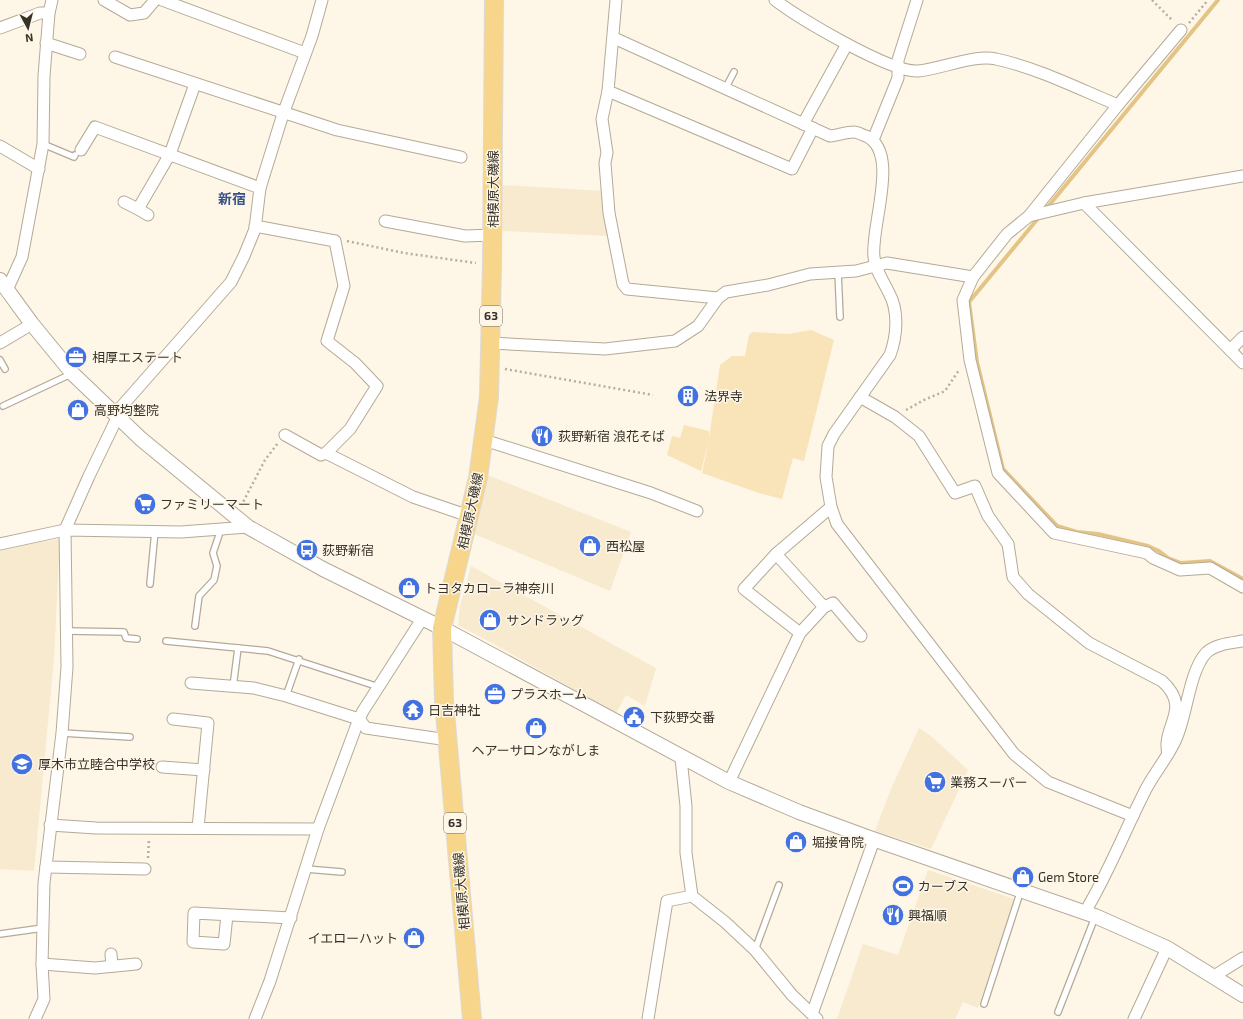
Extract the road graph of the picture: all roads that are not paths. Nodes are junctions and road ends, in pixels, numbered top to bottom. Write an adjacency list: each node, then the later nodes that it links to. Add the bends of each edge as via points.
1 (52, 0): 10 (street)
2 (104, 0): 3 (street, via 130,15 144,13)
3 (155, 0)
4 (162, 0): 16 (street)
5 (322, 0): 16 (street)
6 (494, 0): 43 (main road, 相模原大磯線 / 63)
7 (616, 0): 13 (street)
8 (917, 0): 19 (street)
9 (778, 1): 15 (street)
10 (49, 13): 11 (street, via 40,13); 14 (street)
11 (0, 28)
12 (1182, 30): 24 (street)
13 (614, 38): 22 (street); 23 (street)
14 (46, 43): 17 (street); 28 (street)
15 (846, 44): 19 (street); 26 (street)
16 (305, 53): 25 (street)
17 (80, 54)
18 (115, 57): 21 (street)
19 (898, 67): 24 (street, via 916,71 994,58); 27 (street, via 898,78)
20 (734, 72): 22 (lane)
21 (195, 84): 25 (street); 31 (street)
22 (725, 89): 26 (street)
23 (608, 91): 26 (street, via 746,155 792,169); 48 (street, via 602,119 607,154 606,178 609,213 623,284 627,289)
24 (1118, 105): 40 (street)
25 (283, 114): 32 (street, via 337,130); 35 (street)
26 (808, 126): 27 (street, via 830,136 855,132)
27 (873, 140): 44 (street, via 881,154 883,175 873,249)
28 (43, 144): 30 (lane, via 74,157); 33 (street)
29 (0, 146): 33 (street)
30 (78, 152): 31 (street, via 95,127)
31 (170, 154): 35 (street); 38 (street)
32 (461, 157)
33 (39, 169): 47 (street, via 22,257)
34 (1243, 176): 37 (street)
35 (260, 188): 42 (street)
36 (124, 202): 38 (street)
37 (1084, 203): 40 (street); 54 (street)
38 (138, 209): 39 (street)
39 (148, 215)
40 (1029, 216): 46 (street, via 1008,234)
41 (391, 225): 43 (street, via 465,236)
42 (255, 226): 61 (street, via 231,282); 64 (street, via 335,241 344,286 328,341 355,363 377,386 350,429)
43 (492, 235): 53 (main road, 相模原大磯線 / 63)
44 (875, 267): 45 (street); 46 (street, via 887,263); 59 (street, via 891,295 895,312 896,341 890,355)
45 (838, 272): 48 (street, via 810,274 726,292); 49 (lane)
46 (973, 278): 75 (street, via 963,300 970,360 998,473 1054,533 1147,553 1180,570 1210,568)
47 (4, 285): 50 (street)
48 (718, 298): 53 (street, via 698,326 675,341 605,350)
49 (840, 317)
50 (32, 324): 52 (street); 58 (street)
51 (1243, 337): 54 (street)
52 (0, 343)
53 (491, 344): 63 (main road, 相模原大磯線 / 63)
54 (1230, 350): 56 (street)
55 (0, 360): 57 (lane)
56 (1243, 363)
57 (5, 369)
58 (72, 374): 60 (lane); 61 (street)
59 (860, 397): 65 (street, via 828,446 826,477); 97 (street, via 895,417 919,436 955,493 975,486 988,516 1008,544 1013,577 1028,594 1089,643 1162,681 1172,690 1176,703 1166,746)
60 (3, 406)
61 (116, 416): 68 (street); 70 (street)
62 (285, 435): 64 (street, via 321,455)
63 (484, 440): 66 (street, via 651,493); 67 (main road, 相模原大磯線 / 63)
64 (326, 454): 67 (street, via 413,497)
65 (831, 507): 73 (street); 102 (street, via 837,524 859,554 1014,754 1048,782)
66 (697, 511)
67 (468, 516): 79 (main road, 相模原大磯線 / 63)
68 (248, 527): 69 (street); 77 (street, via 323,569)
69 (221, 529): 71 (street); 78 (lane, via 213,553 217,566 214,580 199,596)
70 (65, 530): 71 (street); 72 (street); 80 (street)
71 (154, 532): 74 (lane)
72 (0, 544)
73 (776, 554): 76 (street); 81 (street, via 744,589)
74 (150, 584)
75 (1243, 586)
76 (824, 607): 81 (street); 82 (street, via 833,603)
77 (422, 619): 79 (street); 90 (street)
78 (195, 626)
79 (442, 628): 96 (main road, 相模原大磯線 / 63, via 442,668); 98 (street)
80 (67, 631): 83 (lane, via 124,632 126,638); 94 (street)
81 (800, 633): 101 (street)
82 (861, 636)
83 (137, 639)
84 (166, 641): 86 (lane)
85 (1243, 641): 97 (street, via 1221,645 1206,652 1196,669 1185,714)
86 (238, 648): 87 (lane, via 268,651); 89 (lane)
87 (299, 660): 90 (lane); 91 (lane)
88 (191, 683): 89 (street)
89 (233, 687): 91 (street, via 254,688)
90 (379, 687): 93 (street)
91 (286, 696): 93 (street)
92 (173, 719): 100 (street, via 186,716 208,723)
93 (359, 719): 96 (street, via 366,728); 105 (street)
94 (62, 733): 95 (lane); 103 (street)
95 (130, 737)
96 (448, 740): 134 (main road, 相模原大磯線 / 63)
97 (1168, 754): 102 (street)
98 (682, 758): 101 (street); 113 (street, via 686,852)
99 (162, 767): 100 (street, via 173,772)
100 (204, 770): 104 (street)
101 (729, 782): 106 (street)
102 (1133, 816): 114 (street)
103 (50, 825): 104 (street, via 96,828); 107 (street)
104 (198, 828): 105 (street)
105 (318, 829): 108 (street)
106 (874, 840): 112 (street); 131 (street)
107 (46, 867): 109 (street); 117 (street)
108 (306, 869): 110 (lane); 116 (street)
109 (145, 870)
110 (342, 872)
111 (779, 885): 120 (lane)
112 (1021, 890): 114 (street); 129 (lane)
113 (692, 896): 120 (street); 135 (street, via 667,901)
114 (1090, 914): 119 (street); 130 (lane)
115 (227, 915): 116 (street)
116 (290, 918): 133 (street)
117 (43, 928): 118 (lane); 123 (street)
118 (0, 934)
119 (1167, 948): 126 (street); 136 (street)
120 (755, 950): 131 (street, via 792,995)
121 (111, 954): 125 (street)
122 (1243, 958): 126 (street)
123 (42, 964): 125 (street, via 95,968); 132 (street, via 44,999)
124 (136, 964): 125 (street)
125 (112, 966)
126 (1214, 976): 127 (street)
127 (1239, 992): 128 (street)
128 (1243, 1001)
129 (984, 1004)
130 (1058, 1012)
131 (814, 1016)
132 (35, 1019)
133 (255, 1019)
134 (472, 1019)
135 (648, 1019)
136 (1134, 1019)

